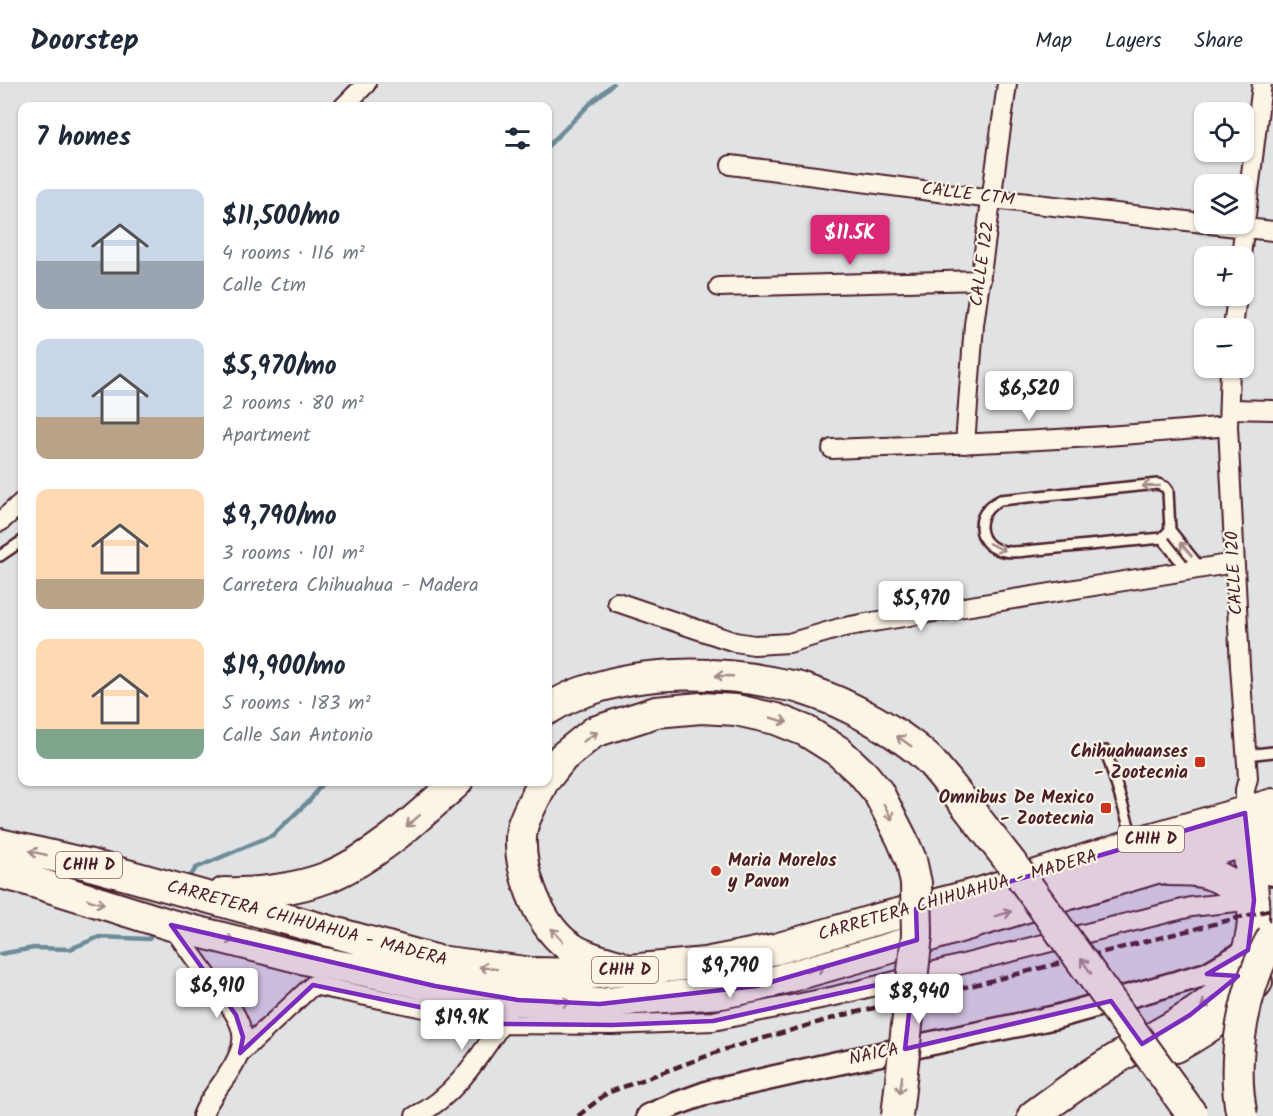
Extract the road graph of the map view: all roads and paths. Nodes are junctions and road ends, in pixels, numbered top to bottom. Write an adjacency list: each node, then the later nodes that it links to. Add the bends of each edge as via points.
1 (366, 84): 4 (street)
2 (1007, 84): 7 (street, CALLE 122)
3 (1262, 84): 6 (street)
4 (348, 102)
5 (731, 165): 7 (street, CALLE CTM)
6 (1251, 174)
7 (992, 199): 8 (street, CALLE CTM); 11 (street, CALLE 122)
8 (1194, 222)
9 (1254, 228): 10 (street)
10 (1273, 231)
11 (981, 280): 12 (street); 16 (street, CALLE 122)
12 (719, 288)
13 (1230, 378): 15 (street, CALLE 120)
14 (1273, 410): 15 (street)
15 (1228, 418): 16 (street, via 1152,434); 24 (street, CALLE 120)
16 (965, 444): 17 (street)
17 (832, 449)
18 (18, 506): 19 (street)
19 (0, 522)
20 (1170, 530): 21 (lane); 21 (lane, one-way to 21, via 1168,491 1158,484 1000,501 988,508 981,520 983,537 989,544 1009,552); 25 (lane, one-way to 20)
21 (1162, 538): 25 (lane)
22 (18, 544): 23 (lane)
23 (0, 556)
24 (1234, 563): 25 (street); 30 (street, CALLE 120)
25 (1195, 570): 26 (street, via 861,624 789,643 754,645)
26 (617, 602)
27 (552, 707): 54 (highway, one-way to 27, bridge, via 1012,864 947,781 917,750 877,723 806,689 738,676 622,681 588,690)
28 (1106, 751): 36 (lane)
29 (1273, 752): 30 (lane)
30 (1246, 755): 34 (street, CALLE 120, via 1245,790)
31 (552, 771): 51 (highway, one-way to 51, bridge, via 594,732 656,712 701,708 736,710 806,731 838,751 864,775 878,792 902,839 916,884 917,935)
32 (452, 786): 40 (highway, one-way to 40, via 396,836 327,877 289,888 234,894)
33 (541, 786): 44 (highway, one-way to 33, via 568,946 540,911 521,852 522,826)
34 (1262, 822): 36 (highway, CARRETERA CHIHUAHUA - MADERA / CHIH D); 37 (highway, CARRETERA CHIHUAHUA - MADERA / CHIH D); 38 (highway); 41 (highway)
35 (0, 844): 40 (highway, CARRETERA CHIHUAHUA - MADERA / CHIH D, one-way to 35)
36 (1134, 844): 44 (highway, CARRETERA CHIHUAHUA - MADERA / CHIH D, via 980,893 776,949 705,963)
37 (1153, 869): 41 (highway, via 1213,875); 45 (highway, CARRETERA CHIHUAHUA - MADERA / CHIH D, one-way to 37, via 600,1004 757,986)
38 (1273, 870)
39 (0, 873): 42 (highway, CARRETERA CHIHUAHUA - MADERA / CHIH D, one-way to 42)
40 (185, 891): 44 (highway, CARRETERA CHIHUAHUA - MADERA / CHIH D, one-way to 40, via 586,974 533,973 438,961)
41 (1254, 900): 43 (highway); 46 (street, via 1191,907 835,996 712,1021)
42 (164, 923): 45 (highway, CARRETERA CHIHUAHUA - MADERA / CHIH D, one-way to 45, via 313,961); 47 (street, via 236,1015 243,1037)
43 (1258, 952): 50 (street, NAICA, via 1207,974 1056,1017 709,1092); 52 (highway, one-way to 52, via 1221,992 1190,1016 1114,1059); 53 (highway, via 1262,973 1227,1014 1195,1037 1102,1090); 55 (highway, bridge, via 1260,959 1240,1041 1237,1083)
44 (627, 969)
45 (518, 1000): 46 (street)
46 (501, 1024): 47 (street, via 313,985); 49 (street, via 471,1069 449,1093)
47 (240, 1053): 48 (street)
48 (202, 1116)
49 (415, 1116)
50 (648, 1116)
51 (897, 1116)
52 (1033, 1116)
53 (1068, 1116)
54 (1193, 1116)
55 (1242, 1116)

